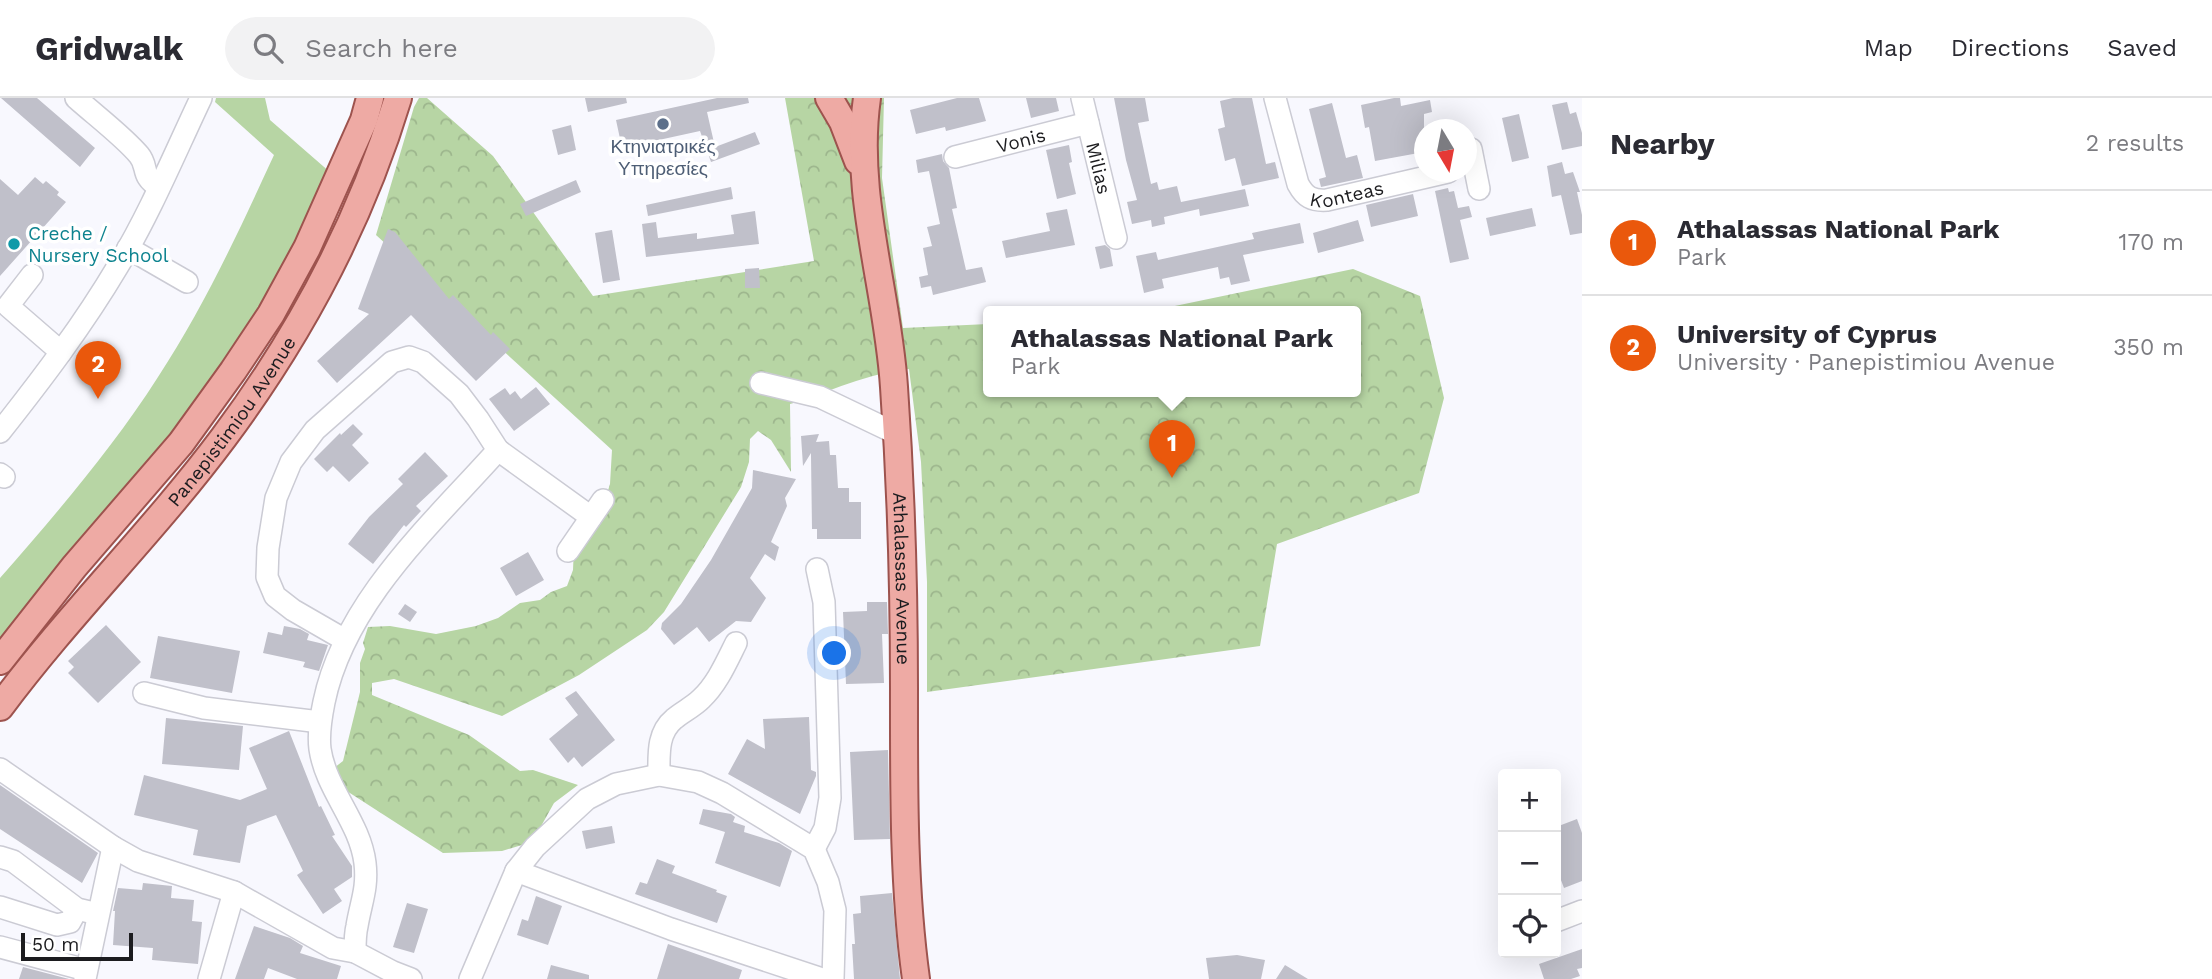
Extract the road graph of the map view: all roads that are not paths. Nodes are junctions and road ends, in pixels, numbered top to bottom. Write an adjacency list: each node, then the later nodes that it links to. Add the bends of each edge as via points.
1 (76, 98): 14 (street, via 141,156 144,170)
2 (201, 98): 14 (street)
3 (370, 98): 30 (main road, Panepistimiou Avenue, via 307,248 271,314 181,443)
4 (398, 98): 32 (main road, Panepistimiou Avenue, via 369,184 284,349 224,437)
5 (829, 98): 11 (main road, Athalassas Avenue)
6 (867, 98): 11 (main road, Athalassas Avenue)
7 (1082, 98): 9 (street, Milias)
8 (1275, 98): 12 (street, Konteas, via 1303,194 1316,201 1327,200)
9 (1088, 123): 10 (street, Vonis); 16 (street, Milias)
10 (955, 157)
11 (865, 178): 23 (main road, Athalassas Avenue)
12 (1414, 180)
13 (1477, 181): 15 (street)
14 (159, 187): 17 (street)
15 (1479, 188)
16 (1116, 238)
17 (126, 251): 19 (street); 21 (street)
18 (32, 275): 20 (street)
19 (186, 285)
20 (6, 313): 21 (street, via 27,336)
21 (61, 352): 24 (street)
22 (761, 383): 23 (street, via 820,397)
23 (897, 431): 54 (main road, Athalassas Avenue, via 905,802)
24 (0, 432)
25 (498, 450): 26 (street, via 597,509); 28 (street, via 392,569); 28 (street, via 459,394 424,362 409,357 392,362 315,430 291,462 276,498 267,577 275,596)
26 (568, 551)
27 (817, 569): 37 (street, via 824,602 830,798 825,828)
28 (345, 640): 33 (street, via 327,686)
29 (736, 643): 35 (street, via 719,678 701,700 663,730)
30 (0, 661)
31 (144, 693): 33 (street, via 204,708)
32 (0, 707)
33 (320, 722): 47 (street, via 327,777 365,861 366,892)
34 (0, 769): 36 (street)
35 (659, 775): 37 (street, via 698,782 722,793); 39 (street, via 616,783 587,799)
36 (113, 847): 40 (street, via 138,861); 44 (street)
37 (814, 849): 53 (street, via 835,910)
38 (0, 857): 42 (street, via 13,861)
39 (516, 871): 51 (street); 52 (street)
40 (234, 892): 47 (street, via 333,948); 49 (street)
41 (0, 907): 42 (street, via 57,925 70,922)
42 (77, 909): 44 (street)
43 (1582, 911): 45 (street)
44 (98, 914): 48 (street)
45 (1561, 919)
46 (0, 947): 48 (street)
47 (355, 952): 50 (street)
48 (86, 974)
49 (209, 979)
50 (411, 979)
51 (470, 979)
52 (822, 979)
53 (833, 979)
54 (916, 979)

